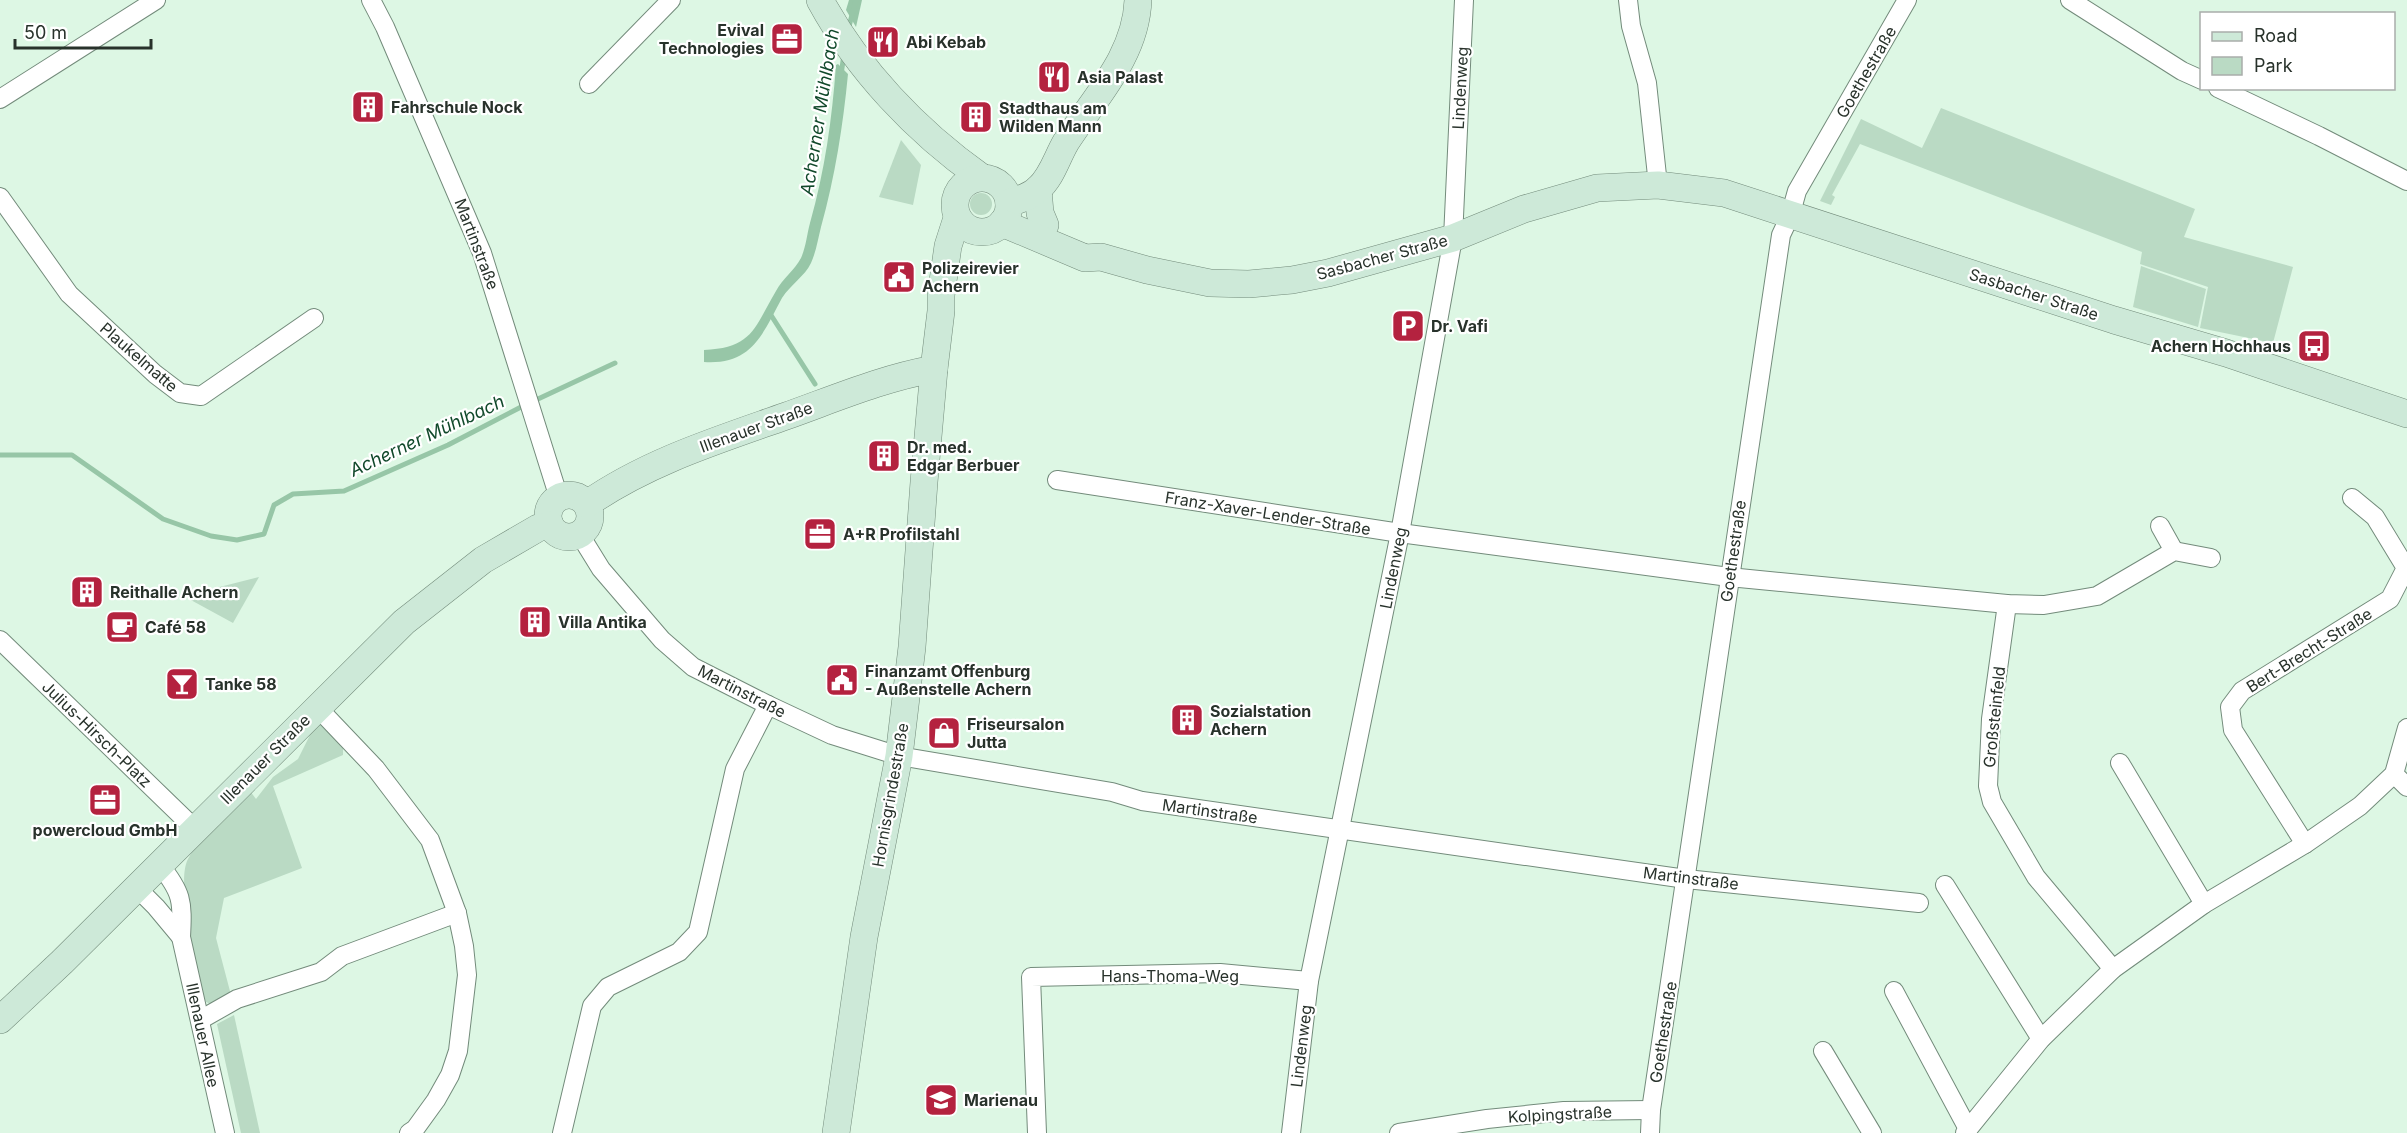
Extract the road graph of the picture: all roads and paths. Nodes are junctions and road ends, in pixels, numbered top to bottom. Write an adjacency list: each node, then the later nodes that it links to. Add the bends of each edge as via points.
1 (156, 0): 13 (street)
2 (371, 0): 31 (street, Martinstraße, via 482,253)
3 (671, 0): 11 (street)
4 (820, 0): 14 (main road, via 846,44)
5 (1138, 0): 15 (main road, via 1131,41 1118,67)
6 (1464, 0): 25 (street, Lindenweg)
7 (1628, 0): 17 (street, via 1647,83)
8 (1908, 0): 22 (street, Goethestraße, via 1797,191)
9 (2070, 0): 10 (street)
10 (2200, 79)
11 (589, 84)
12 (2222, 90): 16 (street)
13 (0, 99)
14 (912, 120): 19 (main road); 21 (main road)
15 (1065, 144): 18 (main road); 21 (main road, via 1052,150)
16 (2407, 181)
17 (1658, 185): 22 (main road, Sasbacher Straße, via 1724,193 1759,202); 25 (main road, Sasbacher Straße, via 1578,192)
18 (1038, 189): 21 (main road); 24 (main road)
19 (958, 191): 21 (main road, via 965,182); 23 (main road, Hornisgrindestraße, via 954,207)
20 (0, 197): 27 (street, Plaukelmatte, via 69,294 180,393 201,396)
21 (1001, 199): 23 (main road, via 988,231); 24 (main road, Sasbacher Straße); 26 (main road, Sasbacher Straße, via 1085,258)
22 (1790, 216): 29 (main road, Sasbacher Straße); 40 (street, Goethestraße, via 1781,235 1773,280)
23 (967, 225): 28 (main road, Hornisgrindestraße, via 948,246)
24 (1045, 225): 26 (main road, Sasbacher Straße, via 1092,246)
25 (1453, 238): 26 (main road, Sasbacher Straße, via 1328,273 1249,284 1210,283); 36 (street, Lindenweg)
26 (1101, 257)
27 (314, 318)
28 (934, 369): 33 (main road, Illenauer Straße, via 847,394 713,441 652,467); 46 (main road, Hornisgrindestraße, via 912,647)
29 (2407, 414)
30 (1057, 480): 36 (street, Franz-Xaver-Lender-Straße)
31 (559, 498): 33 (main road, via 574,496); 34 (main road, via 549,510)
32 (2352, 498): 52 (street, Bert-Brecht-Straße, via 2375,517 2406,568 2390,599 2242,691 2230,707 2233,730)
33 (586, 504): 37 (main road, via 590,521)
34 (550, 525): 37 (main road, via 560,535); 44 (main road, Illenauer Straße, via 483,560 444,589 404,622)
35 (2160, 526): 38 (street)
36 (1400, 534): 40 (street, Franz-Xaver-Lender-Straße); 51 (street, Lindenweg)
37 (580, 535): 43 (street, Martinstraße, via 601,569 662,640 693,667)
38 (2174, 551): 39 (street); 41 (street, via 2097,596 2044,605)
39 (2211, 558)
40 (1730, 577): 41 (street); 54 (street, Goethestraße)
41 (2007, 604): 61 (street, Großsteinfeld, via 1991,719 1988,786 1992,802 2036,877)
42 (0, 640): 50 (street, Julius-Hirsch-Platz)
43 (768, 705): 46 (street, Martinstraße, via 832,735); 72 (street, via 735,769 698,932 679,952 608,987 592,1006)
44 (317, 707): 50 (main road, Illenauer Straße); 59 (street, via 376,769 430,840)
45 (2407, 728): 48 (street)
46 (898, 756): 51 (street, Martinstraße, via 1112,792 1142,801); 73 (main road, Hornisgrindestraße, via 864,937)
47 (2120, 763): 58 (street)
48 (2394, 774): 49 (street); 52 (street, via 2360,806)
49 (2407, 787)
50 (195, 829): 53 (main road, Illenauer Straße)
51 (1340, 830): 54 (street, Martinstraße); 62 (street, Lindenweg)
52 (2304, 844): 58 (street)
53 (159, 864): 56 (main road, Illenauer Straße); 60 (street, Illenauer Allee, via 176,884 182,911)
54 (1686, 879): 57 (street, Martinstraße); 68 (street, Goethestraße)
55 (1946, 885): 66 (street)
56 (136, 887): 60 (street, Illenauer Allee); 64 (main road, Illenauer Straße)
57 (1919, 903)
58 (2204, 904): 61 (street)
59 (457, 913): 65 (street, via 342,956 321,972 237,999); 71 (street, via 467,975 458,1052 436,1100)
60 (181, 937): 65 (street, Illenauer Allee)
61 (2113, 969): 66 (street)
62 (1309, 981): 74 (street, Hans-Thoma-Weg, via 1220,973 1031,977); 75 (street, Lindenweg)
63 (1894, 991): 69 (street)
64 (0, 1020)
65 (200, 1020): 70 (street, Illenauer Allee)
66 (2041, 1039): 69 (street)
67 (1823, 1051): 78 (street)
68 (1651, 1110): 76 (street, Kolpingstraße, via 1564,1111); 77 (street, Goethestraße)
69 (1967, 1131)
70 (225, 1133)
71 (409, 1133)
72 (562, 1133)
73 (836, 1133)
74 (1037, 1133)
75 (1291, 1133)
76 (1399, 1133)
77 (1650, 1133)
78 (1872, 1133)

